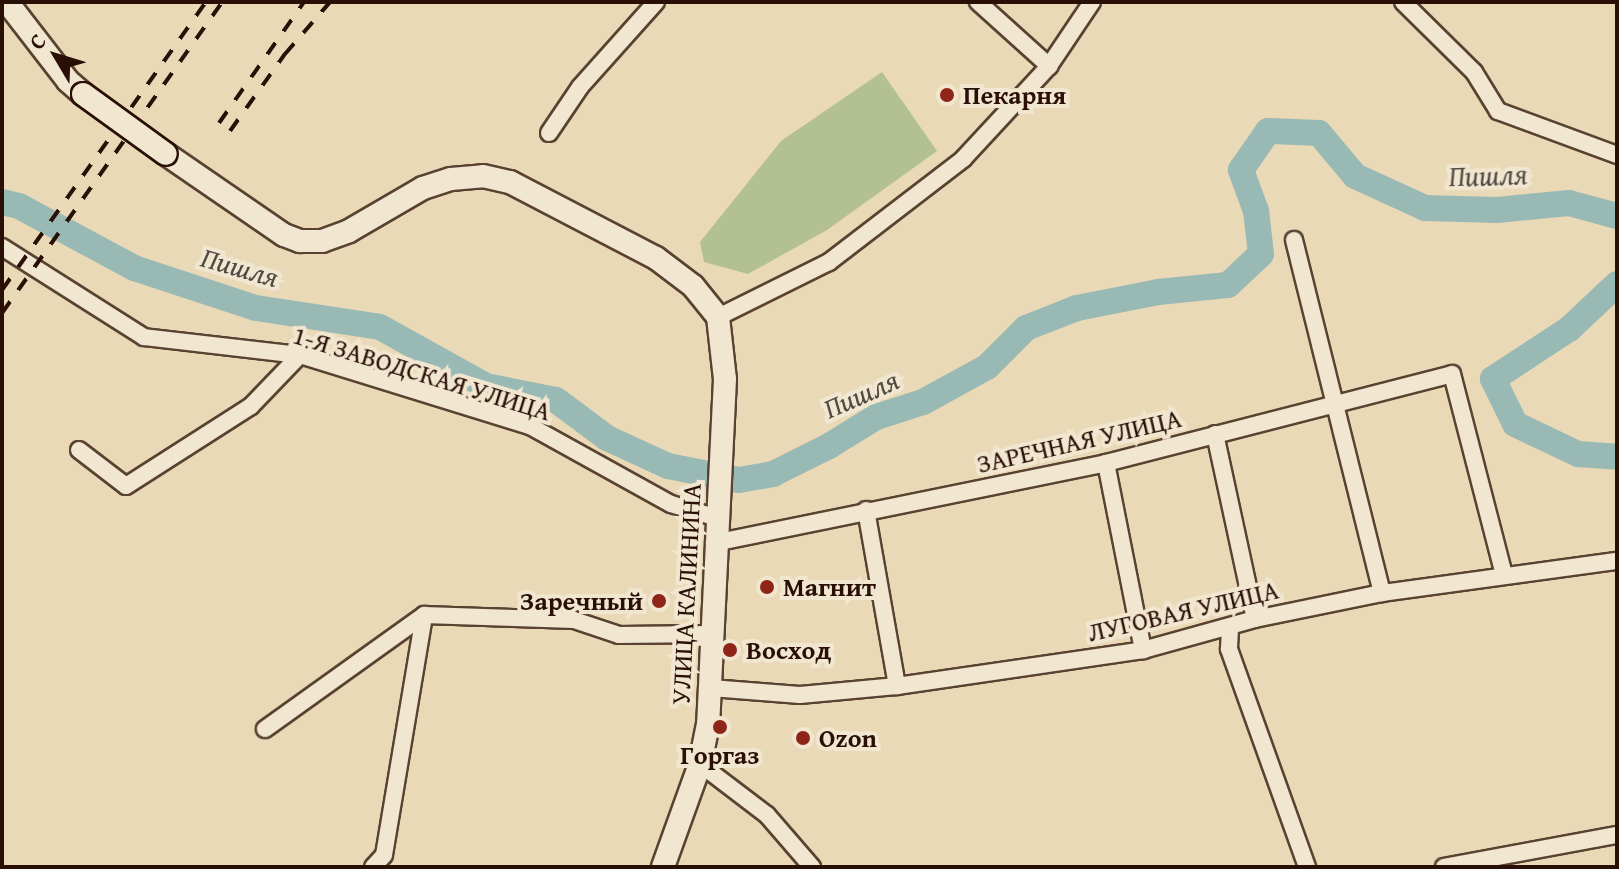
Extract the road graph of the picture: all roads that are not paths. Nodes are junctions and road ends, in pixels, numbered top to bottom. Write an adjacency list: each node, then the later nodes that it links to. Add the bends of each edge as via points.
1 (7, 2): 11 (main road, bridge, via 83,94 284,235 322,241 423,188 483,176 510,182 656,258 693,286)
2 (656, 2): 7 (street, via 580,87)
3 (978, 2): 6 (street)
4 (1092, 2): 6 (street)
5 (1403, 2): 8 (street, via 1474,72 1498,111)
6 (1049, 66): 11 (street, via 963,159 829,262)
7 (549, 133)
8 (1617, 155)
9 (1294, 240): 13 (street)
10 (2, 247): 12 (street, 1-Я ЗАВОДСКАЯ УЛИЦА, via 144,337)
11 (718, 317): 17 (main road, УЛИЦА КАЛИНИНА, via 725,379)
12 (300, 355): 15 (street, via 251,406 126,486); 17 (street, 1-Я ЗАВОДСКАЯ УЛИЦА, via 530,426 671,504)
13 (1335, 402): 14 (street, ЗАРЕЧНАЯ УЛИЦА); 21 (street, ЗАРЕЧНАЯ УЛИЦА, via 1452,374); 22 (street)
14 (1215, 434): 16 (street, ЗАРЕЧНАЯ УЛИЦА); 24 (street)
15 (79, 450)
16 (1106, 463): 18 (street, ЗАРЕЧНАЯ УЛИЦА); 27 (street)
17 (718, 508): 19 (main road, УЛИЦА КАЛИНИНА)
18 (866, 510): 19 (street, ЗАРЕЧНАЯ УЛИЦА); 28 (street)
19 (714, 543): 26 (main road, УЛИЦА КАЛИНИНА)
20 (1617, 561): 21 (street, ЛУГОВАЯ УЛИЦА)
21 (1504, 575): 22 (street, ЛУГОВАЯ УЛИЦА)
22 (1382, 593): 24 (street, ЛУГОВАЯ УЛИЦА)
23 (424, 615): 26 (street, via 574,620 619,635); 30 (street); 33 (street, via 384,855)
24 (1255, 619): 25 (street, ЛУГОВАЯ УЛИЦА)
25 (1230, 629): 27 (street, ЛУГОВАЯ УЛИЦА); 36 (street, via 1229,649)
26 (711, 634): 29 (main road, УЛИЦА КАЛИНИНА)
27 (1143, 650): 28 (street, ЛУГОВАЯ УЛИЦА)
28 (897, 686): 29 (street, ЛУГОВАЯ УЛИЦА, via 800,695)
29 (711, 688): 31 (main road, УЛИЦА КАЛИНИНА)
30 (265, 729)
31 (700, 764): 34 (main road, УЛИЦА КАЛИНИНА); 35 (street, via 767,815)
32 (1617, 835): 37 (street)
33 (373, 867)
34 (663, 867)
35 (812, 867)
36 (1307, 867)
37 (1444, 867)

